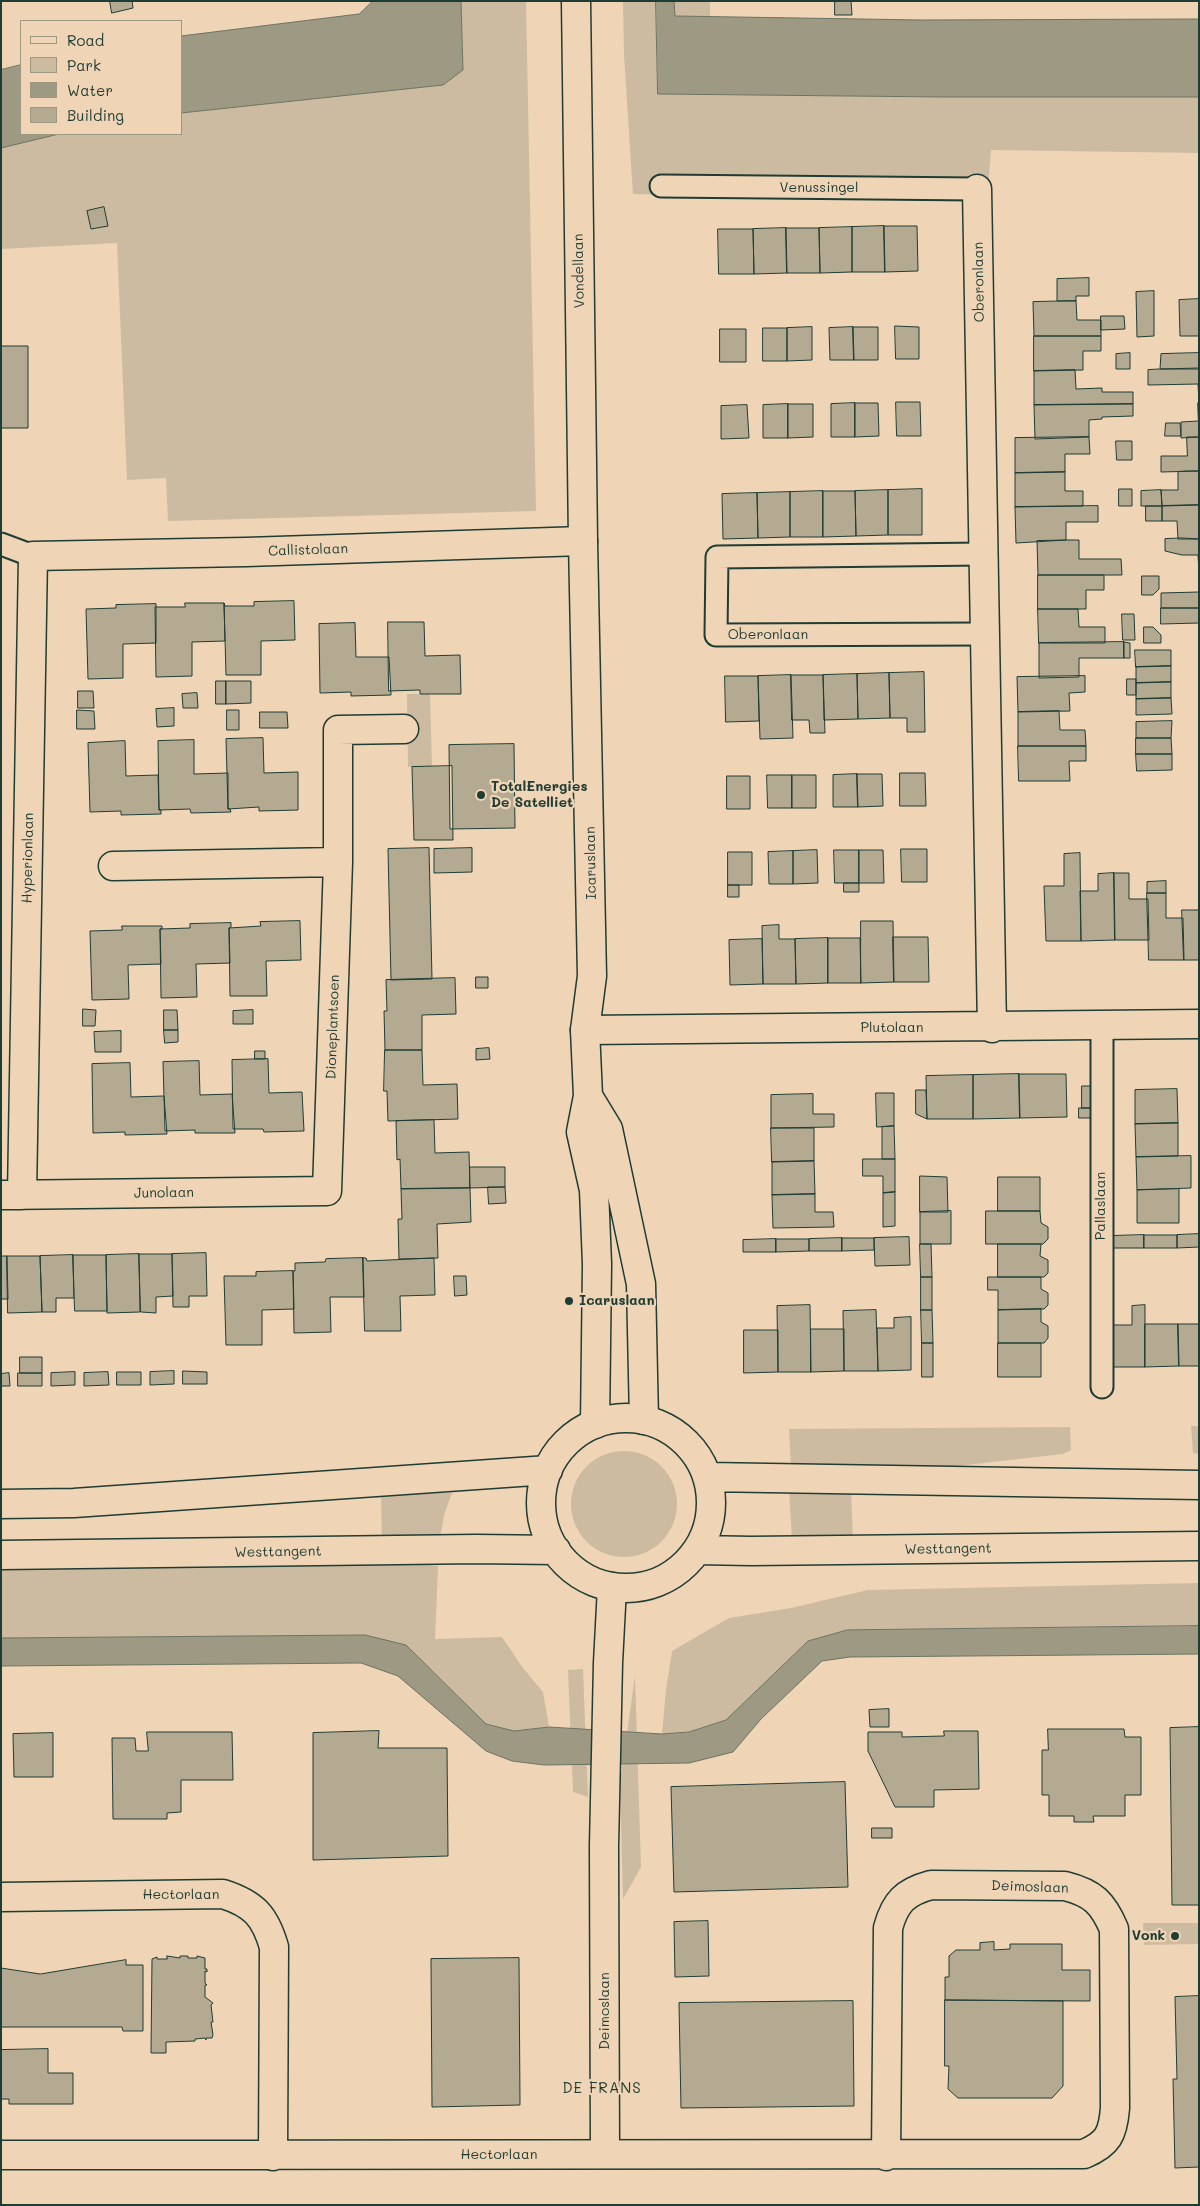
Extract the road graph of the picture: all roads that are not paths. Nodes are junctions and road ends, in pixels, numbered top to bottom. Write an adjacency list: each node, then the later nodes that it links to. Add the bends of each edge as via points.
1 (576, 1): 4 (street, Vondellaan)
2 (661, 186): 3 (street, Venussingel)
3 (977, 189): 6 (street, Oberonlaan)
4 (583, 541): 7 (street, Callistolaan); 15 (street, Icaruslaan, via 592,976)
5 (1, 544): 7 (street)
6 (983, 554): 8 (street, Oberonlaan); 8 (street, Oberonlaan, via 717,557 716,635)
7 (33, 556): 18 (street, Hyperionlaan)
8 (984, 634): 14 (street, Oberonlaan)
9 (404, 729): 10 (street, Dioneplantsoen, via 338,730)
10 (338, 862): 11 (street); 17 (street, Dioneplantsoen)
11 (113, 866)
12 (1199, 1024): 13 (street, Plutolaan)
13 (1102, 1026): 14 (street, Plutolaan); 19 (street, Pallaslaan)
14 (992, 1028): 15 (street, Plutolaan)
15 (585, 1030): 16 (street, Icaruslaan)
16 (588, 1096): 20 (street, Icaruslaan, via 608,1129 641,1284); 21 (street, Icaruslaan, via 581,1132 594,1190)
17 (327, 1191): 18 (street, Junolaan)
18 (12, 1195)
19 (1102, 1387)
20 (644, 1420): 21 (street, via 611,1419); 23 (street, via 665,1427 683,1440 698,1457)
21 (596, 1424): 22 (street, via 566,1442)
22 (548, 1470): 25 (street, via 74,1503); 27 (street, via 543,1486 542,1511)
23 (707, 1477): 24 (street); 28 (street, via 710,1515 706,1533)
24 (1199, 1485)
25 (1, 1504)
26 (1199, 1546): 28 (street, Westtangent)
27 (556, 1550): 29 (street, Westtangent); 30 (street, via 571,1567 590,1580)
28 (697, 1550): 30 (street, via 681,1568 660,1581 628,1588)
29 (1, 1555)
30 (612, 1586): 32 (street, Deimoslaan, via 604,1846)
31 (1, 1897): 34 (street, Hectorlaan, via 223,1894 242,1900 258,1913 274,1947)
32 (605, 2154): 34 (street, Hectorlaan); 35 (street, Deimoslaan)
33 (1, 2156): 34 (street, Hectorlaan)
34 (273, 2156)
35 (886, 2156): 35 (street, Deimoslaan, via 1068,2156 1090,2152 1108,2139 1114,2126 1115,2108 1114,1929 1108,1913 1097,1900 1082,1890 1065,1886 931,1885 915,1889 902,1898 892,1912 888,1928)

